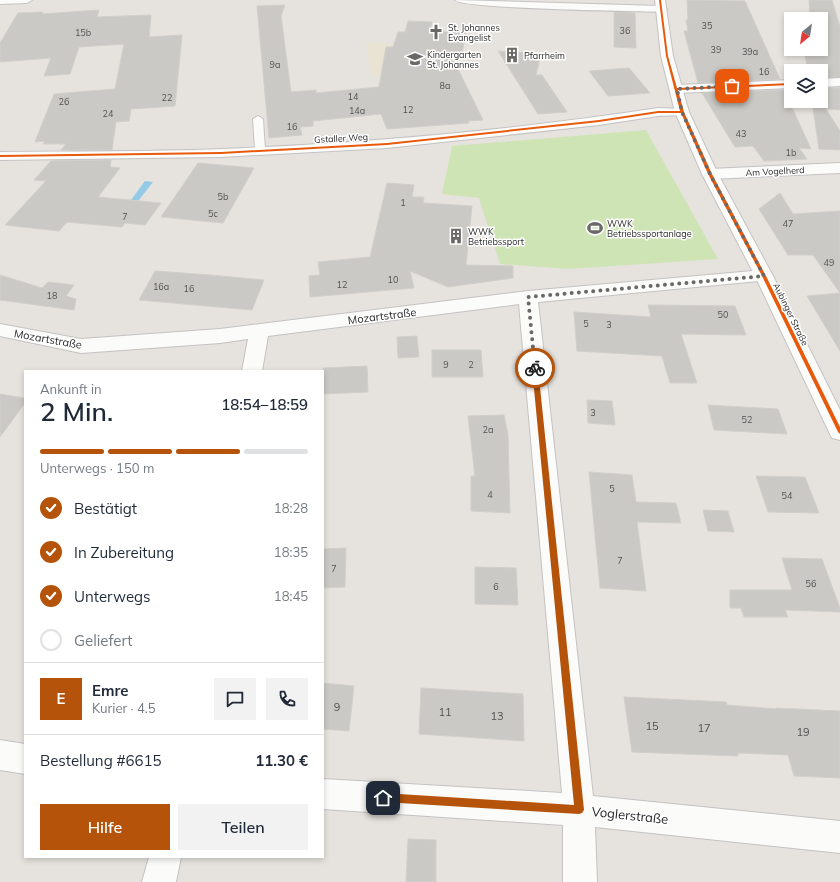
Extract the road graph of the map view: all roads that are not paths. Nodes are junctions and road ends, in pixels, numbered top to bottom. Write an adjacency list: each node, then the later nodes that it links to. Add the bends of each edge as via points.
1 (27, 0): 3 (street)
2 (460, 0): 4 (street)
3 (0, 1)
4 (489, 1): 5 (street)
5 (660, 4): 9 (street, Aubinger Straße, via 667,56)
6 (828, 82): 7 (street)
7 (840, 82)
8 (784, 84): 9 (street)
9 (677, 89): 10 (street, Aubinger Straße)
10 (682, 112): 12 (street, Gstaller Weg, via 658,112 599,121 387,144); 15 (street, Aubinger Straße)
11 (258, 119): 12 (lane)
12 (260, 150): 13 (street, Gstaller Weg)
13 (0, 156)
14 (840, 168): 15 (street, Am Vogelherd)
15 (710, 174): 16 (street, Aubinger Straße)
16 (764, 276): 17 (street, Mozartstraße); 21 (street, Aubinger Straße)
17 (528, 297): 19 (street, Mozartstraße); 25 (street)
18 (0, 330): 19 (street, Mozartstraße, via 81,346)
19 (259, 331): 20 (street)
20 (252, 370)
21 (840, 432)
22 (0, 755): 23 (street)
23 (24, 759)
24 (324, 794): 25 (street, Voglerstraße)
25 (579, 810): 26 (street, Voglerstraße); 29 (street)
26 (840, 837)
27 (165, 858): 28 (street)
28 (159, 882)
29 (580, 882)

